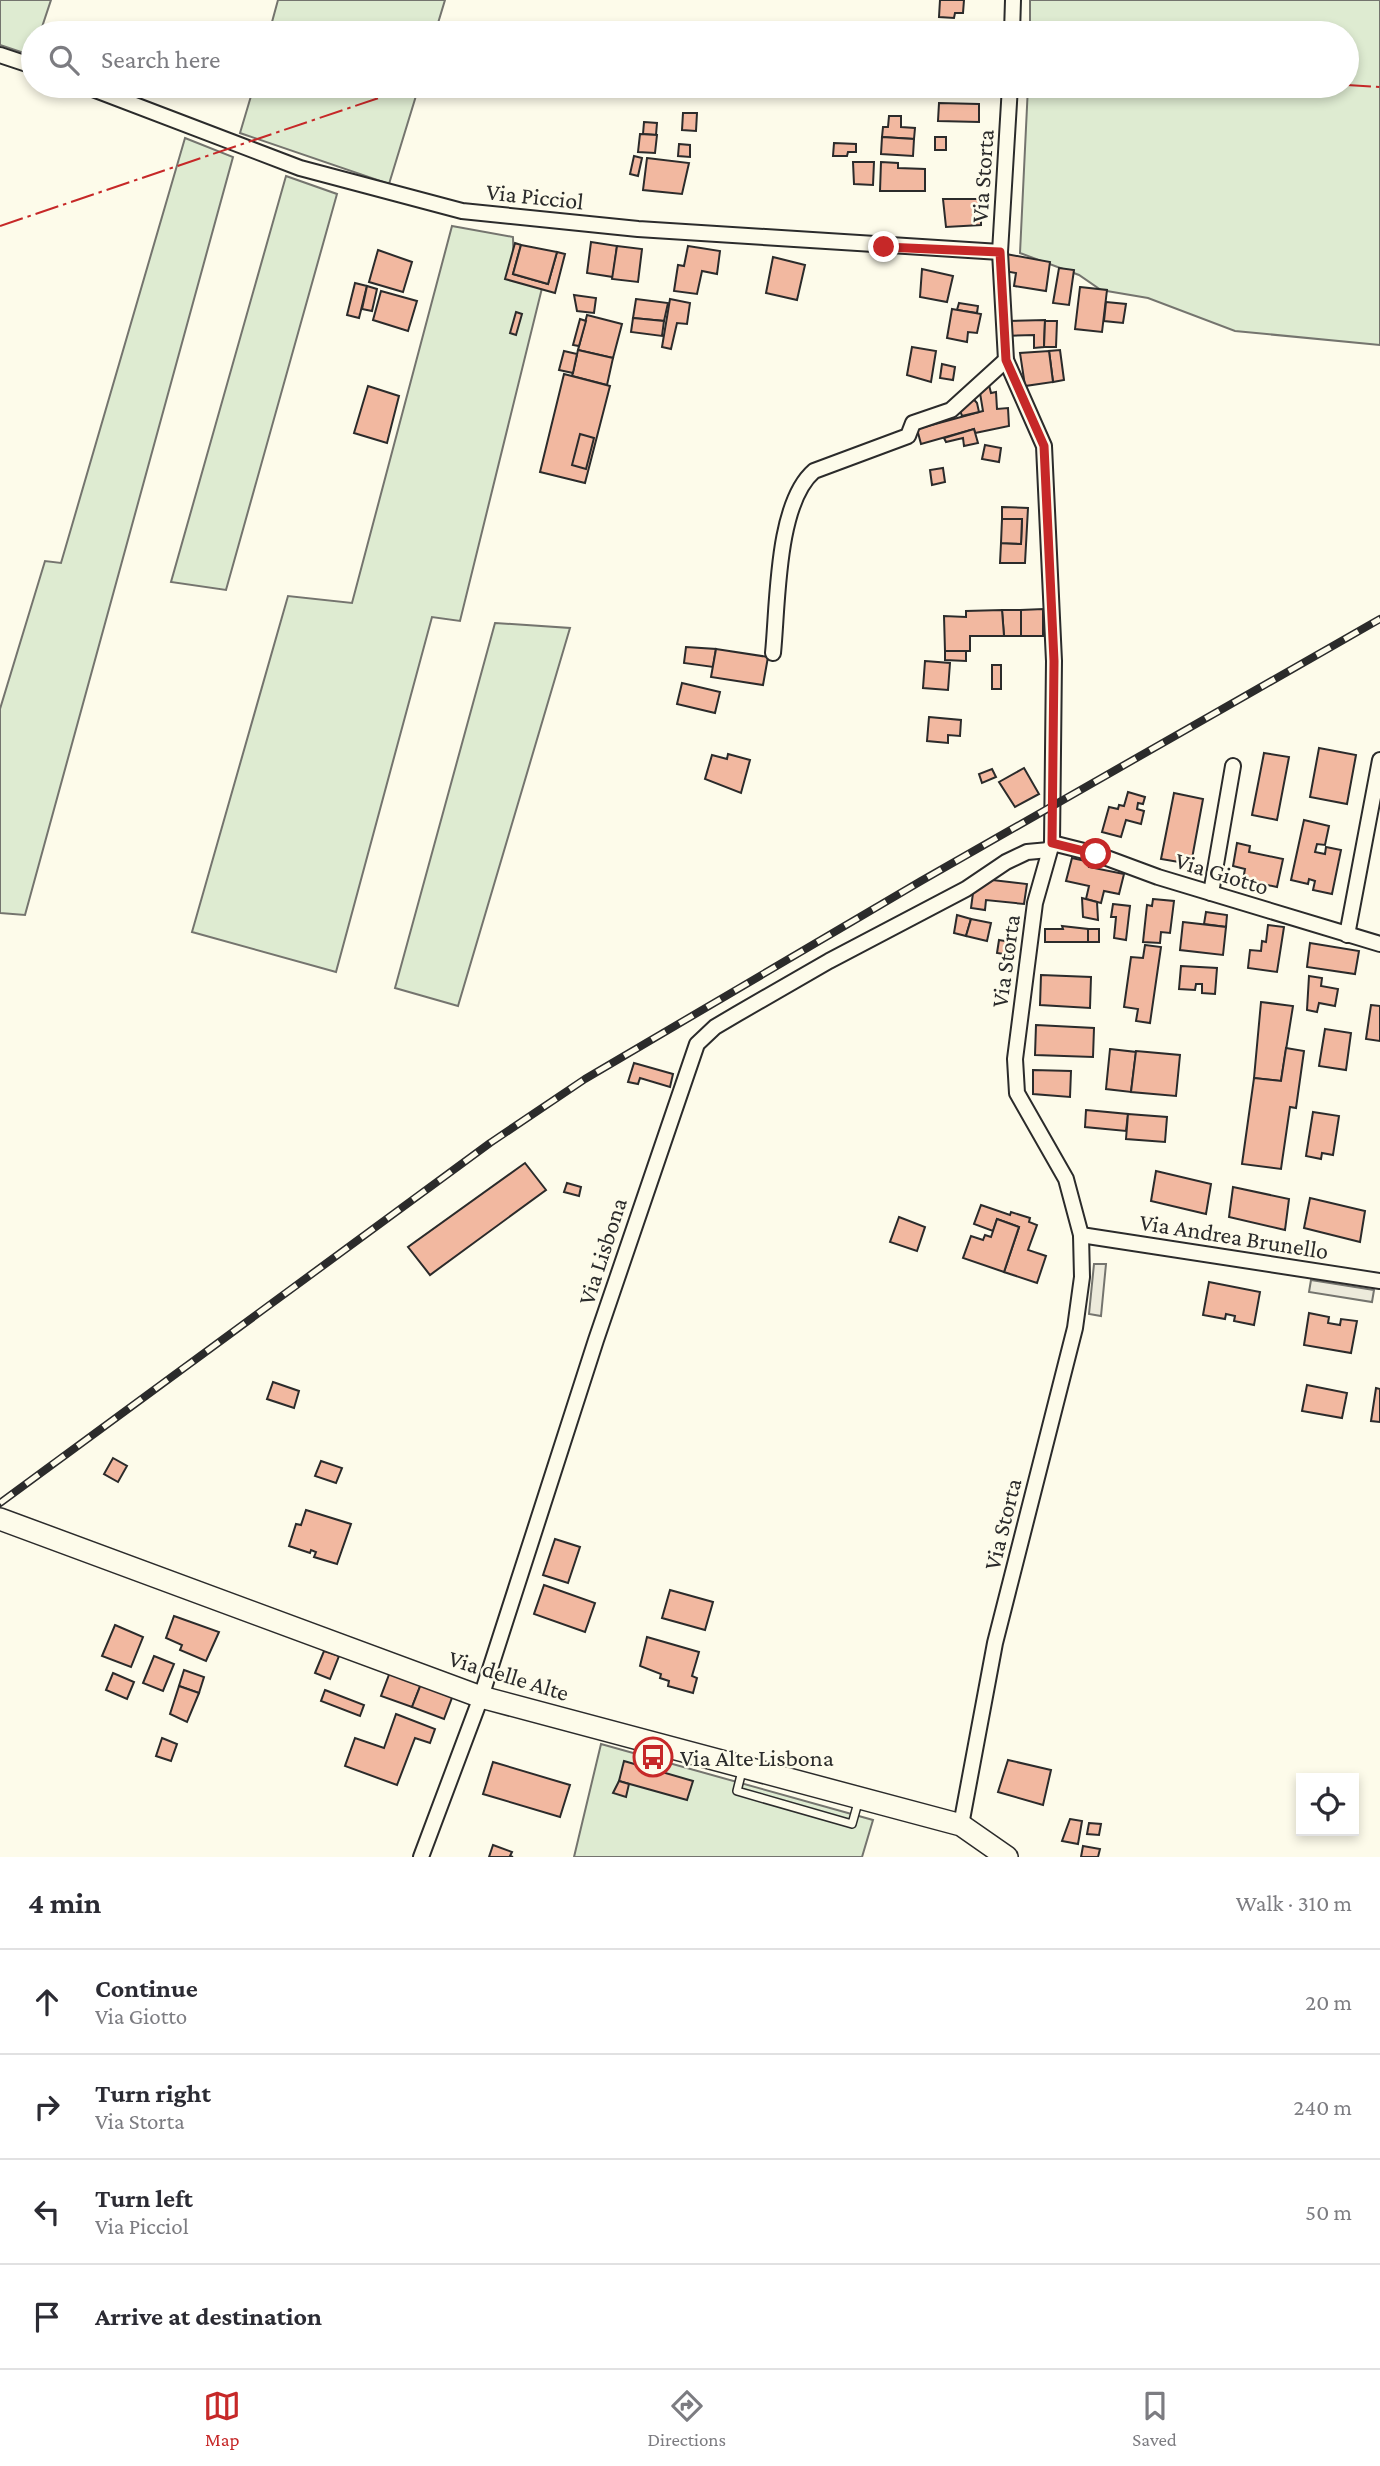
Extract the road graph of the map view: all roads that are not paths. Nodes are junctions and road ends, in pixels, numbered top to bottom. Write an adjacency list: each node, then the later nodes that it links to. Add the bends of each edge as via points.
1 (1013, 0): 2 (street)
2 (1012, 21)
3 (0, 55): 4 (street)
4 (21, 62)
5 (116, 98): 7 (street, Via Picciol, via 300,168 463,211 638,229)
6 (1009, 98): 7 (street, Via Storta)
7 (1000, 252): 8 (street, Via Storta)
8 (1006, 360): 9 (street, via 951,410 913,423 908,436 814,471 804,480 786,531); 12 (street, Via Storta, via 1044,446 1053,634)
9 (773, 653)
10 (1380, 760): 14 (street)
11 (1233, 766): 13 (street)
12 (1051, 846): 13 (street, Via Giotto, via 1096,854); 16 (street, Via Storta, via 1035,904 1023,987 1015,1059 1017,1093 1066,1179); 19 (street, Via Lisbona, via 1006,862 966,889 737,1014 697,1044)
13 (1211, 893): 14 (street, Via Giotto)
14 (1347, 934): 15 (street, Via Giotto)
15 (1380, 944)
16 (1080, 1235): 17 (street, Via Andrea Brunello); 20 (street, Via Storta, via 1082,1277 1075,1328 995,1643)
17 (1380, 1281)
18 (0, 1519): 19 (street, Via delle Alte)
19 (481, 1697): 20 (street, Via delle Alte); 21 (street, Via Lisbona)
20 (961, 1825): 22 (street, Via delle Alte)
21 (421, 1857)
22 (1007, 1857)

